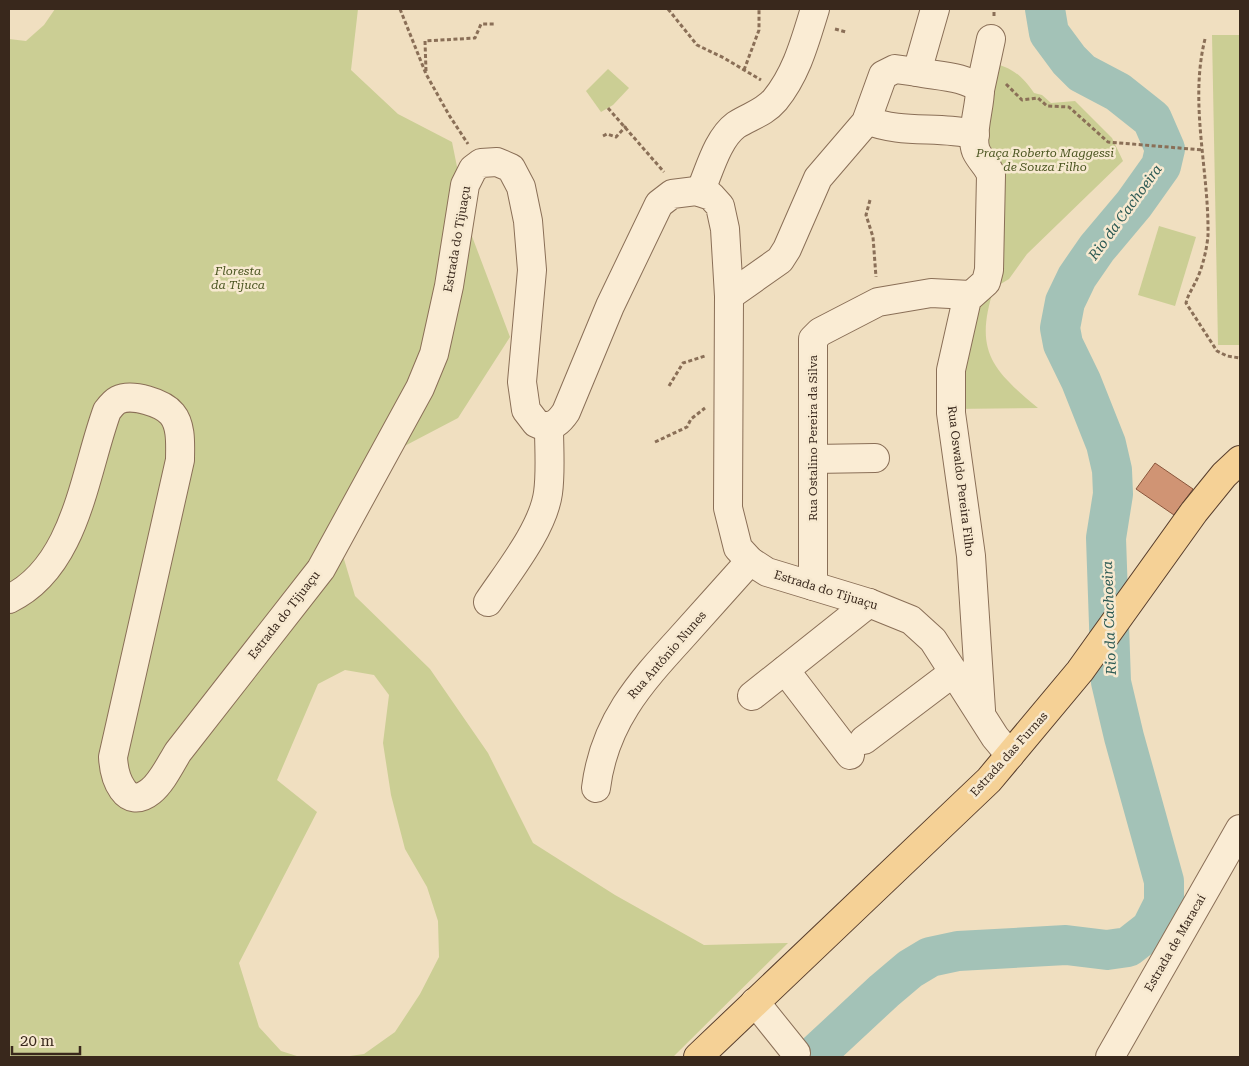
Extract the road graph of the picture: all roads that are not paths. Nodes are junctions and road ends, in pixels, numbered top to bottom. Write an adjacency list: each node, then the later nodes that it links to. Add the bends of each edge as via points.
1 (814, 9): 8 (street, via 799,62 780,93 765,110 730,130)
2 (935, 9): 4 (street)
3 (990, 39): 5 (street)
4 (917, 72): 5 (street, via 975,85); 6 (street, via 895,68 887,71 878,82)
5 (982, 82): 7 (street)
6 (867, 120): 7 (street, via 883,127 959,130); 10 (street, via 818,178 800,225 780,260)
7 (975, 135): 9 (street, via 976,151 991,175 990,270 986,282)
8 (691, 192): 10 (street, Estrada do Tijuaçu, via 711,196 720,206); 11 (street, via 672,194 659,204 610,306 566,412 559,423)
9 (970, 295): 13 (street, Rua Ostalino Pereira da Silva, via 931,293 878,302 820,332 813,339); 23 (street, Rua Oswaldo Pereira Filho, via 951,370 951,413 971,556)
10 (729, 296): 15 (street, Estrada do Tijuaçu, via 728,508 738,548)
11 (549, 427): 17 (street, Estrada do Tijuaçu, via 536,423 526,410 522,382 532,270 521,186 511,168 497,162 481,163 473,169 465,185 434,354 420,388 321,569 152,790 144,796 131,797 121,789 114,773 113,757 180,460 179,432 172,414 155,403 133,397 117,400 107,411 73,520 54,560 23,592); 18 (street, via 548,493 544,509)
12 (875, 458): 13 (street)
13 (812, 459): 16 (street, Rua Ostalino Pereira da Silva)
14 (1240, 460): 24 (main road, Estrada das Furnas, via 1194,512 1080,671)
15 (750, 561): 16 (street, Estrada do Tijuaçu, via 768,572); 25 (street, Rua Antônio Nunes, via 623,707 601,758)
16 (812, 586): 19 (street, Estrada do Tijuaçu)
17 (9, 599)
18 (488, 602)
19 (869, 603): 20 (street); 21 (street, Estrada do Tijuaçu, via 911,620 933,640)
20 (785, 670): 21 (street, via 857,748); 22 (street)
21 (954, 672): 23 (street, Estrada do Tijuaçu)
22 (752, 696)
23 (981, 714): 24 (street, Estrada do Tijuaçu)
24 (1010, 756): 27 (main road, Estrada das Furnas, via 989,780)
25 (596, 788)
26 (1240, 829): 30 (street, Estrada de Maracaí)
27 (756, 1002): 28 (street); 29 (main road, Estrada das Furnas)
28 (796, 1053)
29 (698, 1057)
30 (1110, 1057)

